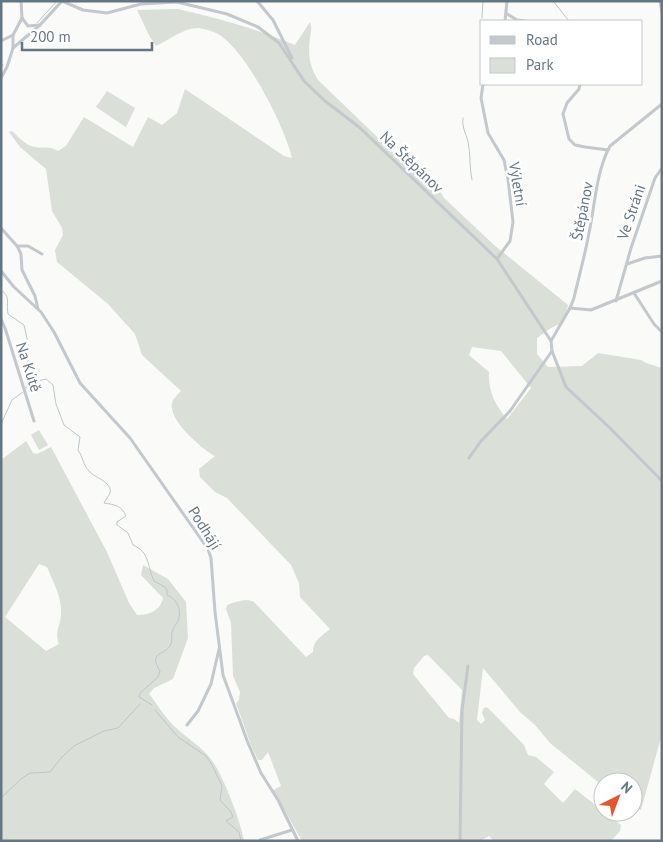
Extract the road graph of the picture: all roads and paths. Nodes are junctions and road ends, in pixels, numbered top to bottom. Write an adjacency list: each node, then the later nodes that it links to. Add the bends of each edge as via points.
1 (21, 1): 8 (street)
2 (62, 1): 11 (street); 15 (street, Na Štěpánov, via 83,10 107,13 141,4 177,2 227,14 258,27 279,43)
3 (257, 1): 15 (street, via 273,20)
4 (507, 1): 7 (street)
5 (660, 1): 6 (street)
6 (662, 13)
7 (507, 14): 9 (street); 10 (street)
8 (22, 18): 11 (street, via 28,26); 12 (street)
9 (505, 20)
10 (517, 20)
11 (40, 25): 14 (street)
12 (13, 35): 13 (street); 14 (street)
13 (1, 40)
14 (13, 48): 16 (street)
15 (295, 65): 26 (street, Na Štěpánov, via 304,81 360,127)
16 (1, 78)
17 (483, 85): 26 (street, Výletní, via 481,98 488,133 504,160 513,222 510,241)
18 (580, 85): 20 (street, via 563,114 570,139 585,148)
19 (662, 104): 20 (street, Štěpánov)
20 (608, 150): 33 (street, Štěpánov)
21 (662, 168): 27 (street, Ve Stráni, via 655,178)
22 (1, 228): 23 (street)
23 (17, 246): 24 (street, via 28,246); 32 (street, via 22,270)
24 (42, 254)
25 (662, 256): 27 (street, Ve Stráni)
26 (497, 259): 36 (street, Na Štěpánov)
27 (626, 264): 31 (street, Ve Stráni)
28 (1, 271): 32 (street, Podhájí)
29 (662, 281): 30 (street)
30 (634, 293): 31 (street); 35 (street)
31 (616, 300): 33 (street, via 591,310)
32 (38, 308): 41 (street, Podhájí, via 80,383 130,438 208,549)
33 (570, 308): 36 (street, Štěpánov)
34 (1, 319): 38 (street, Na Kútě)
35 (662, 332)
36 (551, 341): 37 (street, Na Štěpánov)
37 (552, 351): 39 (street, via 510,410); 40 (street, Na Štěpánov, via 566,387)
38 (34, 421)
39 (470, 458)
40 (662, 481)
41 (219, 649): 43 (street, via 211,684); 44 (street, Podhájí, via 223,675 248,743)
42 (468, 666): 47 (street, via 462,710)
43 (187, 725)
44 (292, 830): 45 (street); 46 (street, Podhájí)
45 (260, 840)
46 (298, 841)
47 (460, 841)

